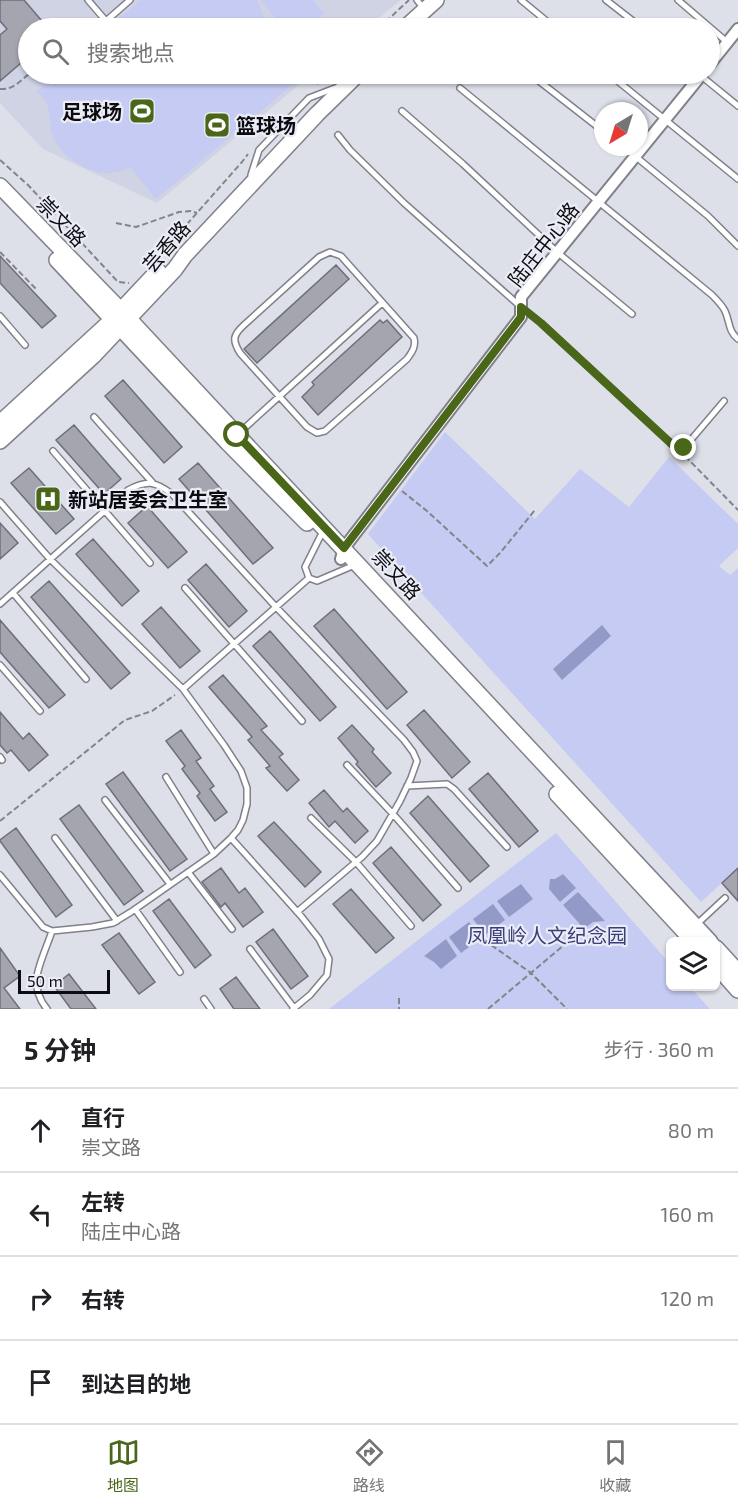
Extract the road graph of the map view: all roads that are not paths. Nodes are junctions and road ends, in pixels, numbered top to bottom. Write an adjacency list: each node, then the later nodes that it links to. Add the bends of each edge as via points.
1 (88, 0): 7 (lane)
2 (130, 0): 8 (lane)
3 (520, 0): 11 (lane)
4 (606, 0): 12 (lane)
5 (678, 0): 13 (lane)
6 (422, 2): 9 (street); 10 (street)
7 (103, 18)
8 (109, 18)
9 (406, 18)
10 (412, 18)
11 (542, 18)
12 (629, 18)
13 (705, 18)
14 (720, 28): 15 (lane)
15 (734, 38): 16 (street)
16 (720, 53)
17 (330, 84): 41 (street, 芸香路)
18 (348, 84): 41 (street, 芸香路, via 192,246 175,269)
19 (543, 84): 27 (lane)
20 (621, 84): 26 (lane)
21 (692, 84): 26 (street, 陆庄中心路)
22 (712, 84): 24 (lane)
23 (460, 88): 34 (lane)
24 (738, 106)
25 (402, 111): 36 (lane)
26 (665, 119): 29 (street, 陆庄中心路); 31 (lane)
27 (594, 124)
28 (338, 135): 38 (lane, via 404,203)
29 (648, 140)
30 (635, 156): 34 (street, 陆庄中心路); 35 (lane)
31 (738, 178)
32 (0, 186): 41 (street, 崇文路)
33 (0, 198): 41 (street, 崇文路)
34 (598, 201): 36 (street, 陆庄中心路); 42 (lane, via 712,295 726,312 729,328)
35 (738, 246)
36 (557, 252): 38 (street, 陆庄中心路, via 521,297); 39 (lane)
37 (382, 303): 44 (lane); 44 (lane, via 414,338 413,351 407,359 321,433 308,428); 44 (lane, via 341,256 330,252 319,257 244,324 234,339 236,347)
38 (521, 307): 45 (lane, via 677,449 684,448); 56 (street, 陆庄中心路, via 521,317 393,484)
39 (632, 314)
40 (0, 316): 43 (lane)
41 (120, 319): 47 (street, 芸香路); 48 (street, 崇文路); 49 (street, 芸香路, via 93,356)
42 (738, 339)
43 (25, 345)
44 (279, 396): 48 (lane)
45 (724, 401)
46 (94, 417): 51 (lane)
47 (0, 423)
48 (232, 439): 54 (street, 崇文路)
49 (0, 441)
50 (53, 451): 53 (lane)
51 (152, 482): 53 (lane, via 128,490); 62 (lane, via 172,494)
52 (0, 502): 55 (lane)
53 (105, 510): 55 (lane); 57 (lane)
54 (323, 533): 56 (street, 崇文路); 58 (lane, via 305,567)
55 (50, 559): 60 (lane); 66 (lane)
56 (348, 559): 58 (lane, via 317,580); 91 (street, 崇文路)
57 (150, 563)
58 (309, 578): 62 (lane)
59 (185, 588): 63 (lane)
60 (12, 593): 61 (lane); 65 (lane)
61 (0, 604)
62 (276, 607): 63 (lane); 71 (lane, via 413,752 417,761)
63 (234, 644): 66 (lane); 68 (lane)
64 (0, 665): 67 (lane)
65 (86, 679)
66 (183, 690): 76 (lane, via 241,771 247,788 243,820)
67 (40, 711)
68 (302, 721)
69 (347, 765): 73 (lane)
70 (166, 777): 78 (lane)
71 (407, 786): 73 (lane); 77 (lane, via 447,784)
72 (105, 800): 82 (lane)
73 (393, 814): 79 (lane, via 377,841); 83 (lane)
74 (311, 818): 79 (lane)
75 (55, 838): 87 (lane)
76 (231, 838): 78 (lane); 86 (lane)
77 (507, 847)
78 (214, 854): 80 (lane)
79 (356, 862): 86 (lane); 88 (lane)
80 (188, 872): 82 (lane); 89 (lane)
81 (0, 874): 90 (lane, via 43,927)
82 (170, 884): 85 (lane)
83 (458, 888)
84 (725, 898): 91 (lane)
85 (135, 909): 87 (lane); 95 (lane)
86 (297, 912): 101 (lane, via 319,939 329,967 320,984)
87 (117, 921): 90 (lane)
88 (411, 926)
89 (232, 929)
90 (52, 931): 99 (lane, via 36,978)
91 (694, 934)
92 (250, 949): 101 (lane)
93 (720, 952): 96 (street)
94 (720, 970): 97 (street)
95 (180, 972)
96 (738, 972)
97 (738, 990)
98 (204, 999): 100 (lane)
99 (47, 1009)
100 (211, 1009)
101 (294, 1009)

